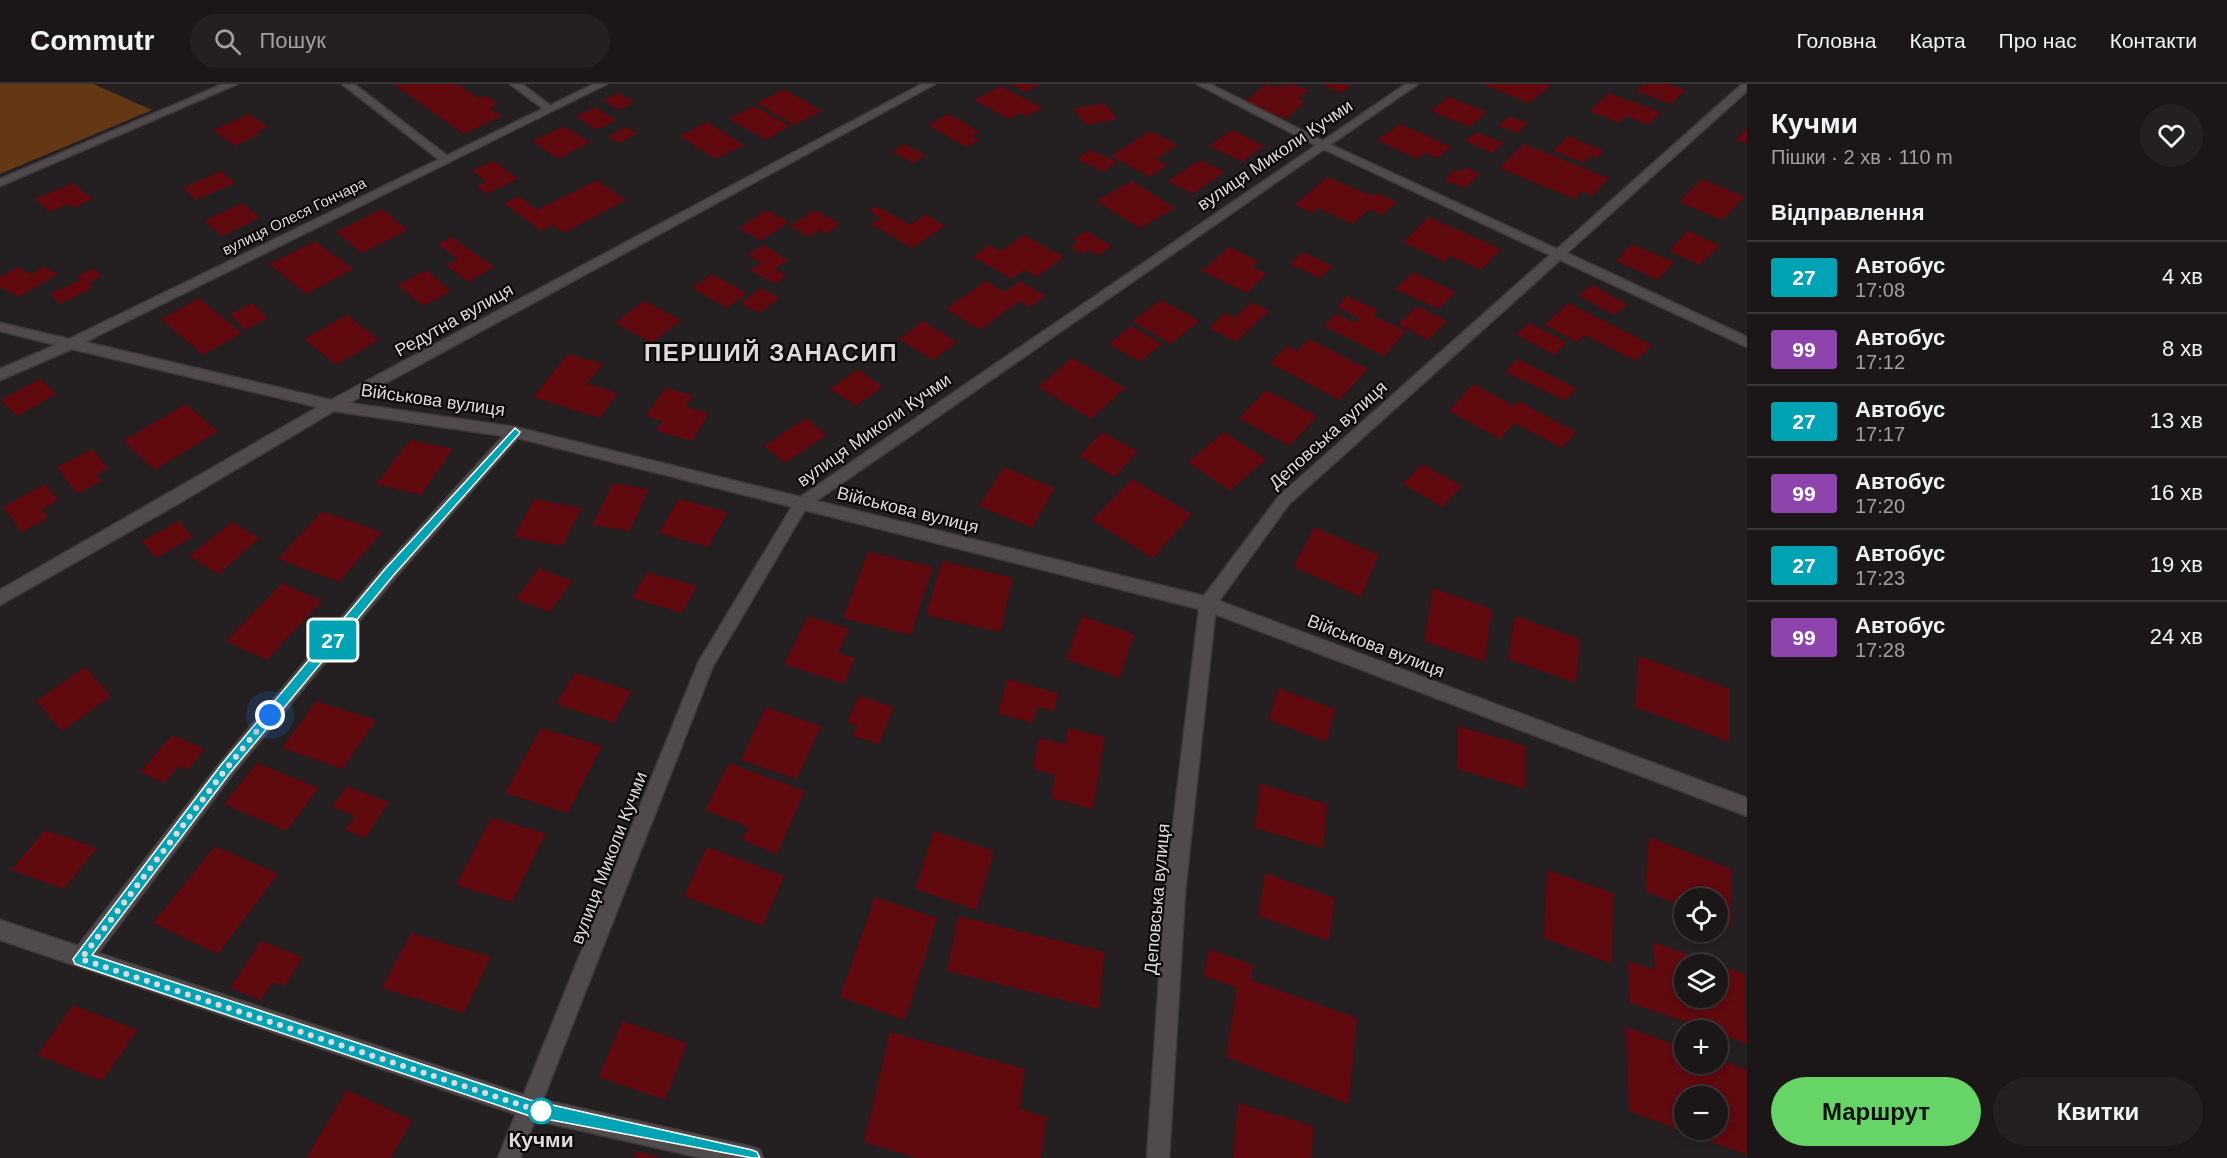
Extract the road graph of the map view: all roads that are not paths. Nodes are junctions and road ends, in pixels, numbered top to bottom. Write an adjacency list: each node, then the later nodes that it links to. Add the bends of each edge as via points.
1 (232, 84): 12 (street)
2 (346, 84): 11 (street)
3 (515, 84): 9 (street)
4 (602, 84): 9 (street, вулиця Олеся Гончара)
5 (930, 84): 18 (street, Редутна вулиця)
6 (1202, 84): 10 (street)
7 (1413, 84): 10 (street, вулиця Миколи Кучми)
8 (1747, 85): 13 (street, Деповська вулиця)
9 (550, 109): 11 (street, вулиця Олеся Гончара)
10 (1323, 145): 13 (street); 20 (street, вулиця Миколи Кучми)
11 (446, 159): 16 (street, вулиця Олеся Гончара)
12 (0, 183)
13 (1557, 255): 15 (street); 22 (street, Деповська вулиця, via 1284,500)
14 (0, 327): 16 (street, Військова вулиця)
15 (1747, 342)
16 (68, 345): 17 (street, вулиця Олеся Гончара); 18 (street, Військова вулиця)
17 (0, 375)
18 (335, 406): 19 (street, Військова вулиця); 21 (street, Редутна вулиця)
19 (515, 432): 20 (street, Військова вулиця); 25 (street, via 389,573 226,769)
20 (801, 504): 22 (street, Військова вулиця); 26 (street, вулиця Миколи Кучми, via 706,663)
21 (0, 598)
22 (1208, 604): 23 (street, Військова вулиця); 29 (street, Деповська вулиця, via 1175,892)
23 (1747, 807)
24 (0, 930): 25 (street)
25 (81, 959): 26 (street)
26 (530, 1108): 27 (street, вулиця Миколи Кучми); 28 (street)
27 (509, 1158)
28 (752, 1158)
29 (1158, 1158)

